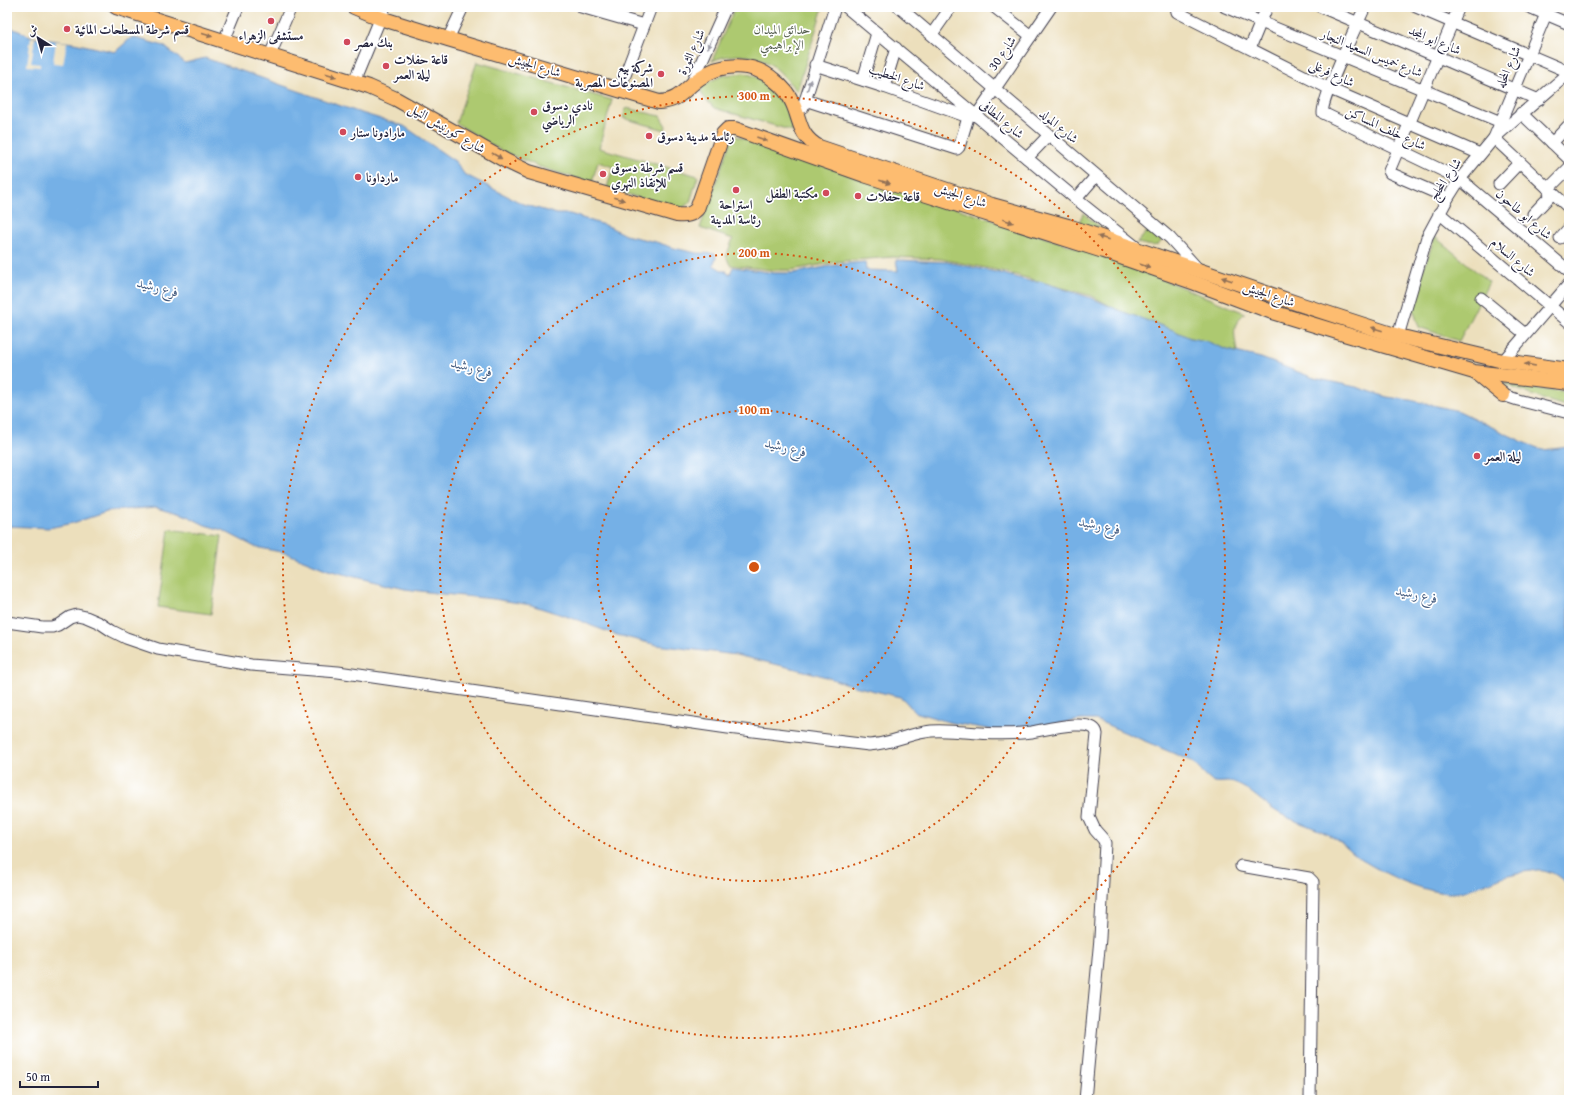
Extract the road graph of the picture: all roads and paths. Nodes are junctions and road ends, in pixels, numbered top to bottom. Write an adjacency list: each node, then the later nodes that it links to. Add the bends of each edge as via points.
1 (116, 7): 22 (main road, شارع كورنيش النيل)
2 (238, 7): 35 (street)
3 (291, 7): 38 (street)
4 (354, 7): 25 (main road, شارع الجيش)
5 (463, 7): 34 (street)
6 (651, 7): 30 (street)
7 (726, 7): 46 (street, شارع الثورة, one-way to 46)
8 (835, 7): 42 (street)
9 (846, 7): 31 (street, شارع المطافى)
10 (899, 7): 32 (street, شارع المولد)
11 (951, 7): 32 (street)
12 (994, 7): 33 (street)
13 (1051, 7): 33 (street, شارع 30)
14 (1225, 7): 27 (street, شارع خميس السعيد النجار)
15 (1267, 7): 27 (street)
16 (1321, 7): 28 (street, شارع ابو المجد)
17 (1365, 7): 28 (street, شارع خلف المساكن)
18 (1416, 7): 26 (street)
19 (1459, 7): 26 (street)
20 (1529, 7): 24 (street)
21 (585, 8): 30 (street)
22 (134, 9): 35 (main road, شارع كورنيش النيل, one-way to 35)
23 (1176, 9): 37 (street, شارع فرغلى)
24 (1547, 11): 29 (street); 39 (street, شارع المحله)
25 (383, 12): 34 (main road, شارع الجيش); 45 (street)
26 (1452, 22): 39 (street); 40 (street)
27 (1261, 23): 37 (street); 41 (street, شارع خميس السعيد النجار)
28 (1358, 23): 40 (street, شارع ابو المجد); 41 (street, شارع خلف المساكن)
29 (1569, 24)
30 (644, 25): 52 (street)
31 (877, 33): 36 (street, شارع المطافى); 44 (street)
32 (932, 34): 48 (street, شارع المولد)
33 (1031, 36): 48 (street, شارع 30)
34 (448, 39): 52 (main road, شارع الجيش)
35 (224, 41): 38 (main road, شارع كورنيش النيل)
36 (896, 48): 47 (street); 56 (street, شارع المطافى)
37 (1250, 48): 49 (street, شارع فرغلى)
38 (270, 55): 45 (main road, شارع كورنيش النيل, one-way to 45)
39 (1529, 55): 43 (street); 51 (street, شارع المحله)
40 (1438, 56): 50 (street); 51 (street, شارع ابو المجد)
41 (1343, 57): 49 (street, شارع خلف المساكن); 50 (street, شارع خميس السعيد النجار)
42 (815, 65): 44 (street, شارع الخطيب); 53 (street, one-way to 42)
43 (1569, 74): 54 (street, شارع المحلج)
44 (863, 80): 47 (street, شارع الخطيب)
45 (354, 82): 61 (main road, شارع كورنيش النيل, one-way to 61, via 396,99 530,172 677,215 692,214 697,209)
46 (691, 86): 52 (main road, شارع الجيش, via 677,98 666,102 652,101); 58 (main road, شارع الجيش, via 704,75 719,68 752,68 781,85 793,104)
47 (884, 87): 56 (street, شارع الخطيب)
48 (995, 89): 56 (street, شارع 30); 62 (street, شارع المولد)
49 (1330, 89): 57 (street, شارع فرغلى); 65 (street, شارع خلف المساكن, via 1322,108 1325,114)
50 (1424, 89): 57 (street); 59 (street, شارع خميس السعيد النجار)
51 (1514, 89): 54 (street, شارع ابو المجد); 59 (street, شارع المحله)
52 (619, 91)
53 (805, 100): 56 (street, شارع 30, via 957,149); 58 (street)
54 (1539, 100): 55 (street, شارع المحلج)
55 (1522, 113): 59 (street, شارع المحلج); 64 (street)
56 (972, 114): 67 (street, شارع المطافى)
57 (1409, 122): 65 (street); 66 (street, شارع فرغلى)
58 (799, 123): 82 (main road, شارع الجيش, one-way to 58, via 1068,226 992,205 819,147 808,140)
59 (1505, 123): 63 (street, شارع المحلج)
60 (1569, 124): 64 (street)
61 (725, 131): 93 (main road, شارع الجيش, one-way to 93, via 735,129 864,175 1195,282 1272,312)
62 (1049, 136): 67 (street); 71 (street, شارع المولد)
63 (1494, 138): 66 (street, شارع المحلج); 69 (street)
64 (1552, 143): 68 (street)
65 (1398, 149): 72 (street, شارع خلف المساكن); 75 (street, via 1389,173)
66 (1480, 154): 72 (street, شارع المحلج)
67 (1027, 158): 76 (street, شارع المطافى)
68 (1569, 159)
69 (1520, 162): 73 (street); 74 (street)
70 (1569, 168): 74 (street)
71 (1096, 176): 76 (street); 83 (street, شارع المولد, via 1170,238)
72 (1460, 179): 75 (street, شارع المحلج); 84 (street, شارع ابو طاحون)
73 (1499, 184)
74 (1551, 191): 77 (street); 79 (street)
75 (1448, 198): 78 (street, شارع المحلج)
76 (1076, 199): 82 (street, شارع المطافى)
77 (1569, 208)
78 (1439, 214): 87 (street, شارع السلام); 90 (street, شارع المحلج, via 1427,237)
79 (1533, 214)
80 (1569, 228): 81 (street)
81 (1560, 238)
82 (1140, 250): 83 (main road, شارع الجيش)
83 (1198, 269): 90 (main road, شارع الجيش, one-way to 83)
84 (1569, 272)
85 (1569, 284): 87 (street)
86 (1481, 298): 89 (street)
87 (1550, 306): 88 (street, شارع السلام); 89 (street)
88 (1569, 322)
89 (1525, 334): 91 (street)
90 (1398, 336): 91 (main road, شارع الجيش)
91 (1503, 361): 92 (main road, شارع الجيش, one-way to 91)
92 (1569, 370)
93 (1474, 372): 94 (main road, شارع الجيش); 95 (main road)
94 (1569, 384)
95 (1503, 395): 96 (street)
96 (1569, 413)
97 (7, 623): 99 (street, via 52,627 77,615 100,623 126,638 158,649 251,665 338,672 728,728 869,745 940,730 992,734 1033,732 1060,726 1094,728 1097,737 1089,817 1094,830 1105,844 1100,938)
98 (1241, 866): 100 (street, via 1309,878 1313,882)
99 (1085, 1100)
100 (1310, 1100)

